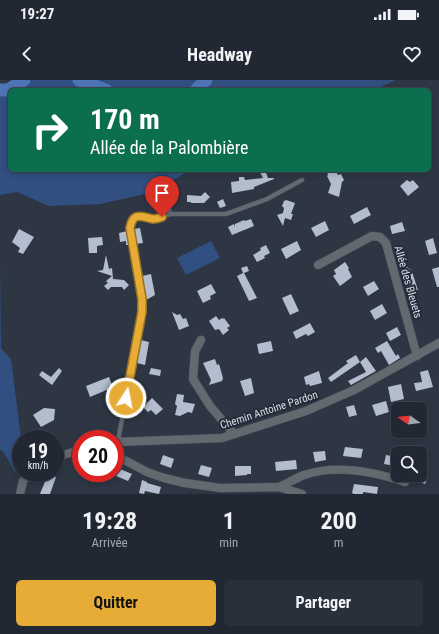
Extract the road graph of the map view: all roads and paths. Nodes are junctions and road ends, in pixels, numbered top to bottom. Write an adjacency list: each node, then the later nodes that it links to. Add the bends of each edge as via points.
1 (302, 180): 3 (lane, via 267,199 226,214)
2 (156, 195): 3 (lane, via 166,199)
3 (170, 214): 8 (lane, via 155,219 142,215 131,222 142,312)
4 (318, 265): 7 (street, Allée des Bleuets, via 372,236 380,237 386,243)
5 (201, 340): 9 (street, via 195,351 193,379 210,406)
6 (439, 343): 7 (street, Chemin Antoine Pardon)
7 (417, 356): 9 (street, Chemin Antoine Pardon, via 306,412)
8 (119, 430)
9 (234, 434): 10 (street, Chemin Antoine Pardon, via 222,438)
10 (124, 441)
11 (124, 460): 14 (street, via 147,472 184,483 220,488)
12 (391, 478): 14 (street, via 372,472 340,471 306,474)
13 (23, 482): 15 (street)
14 (279, 487): 16 (street)
15 (20, 494)
16 (302, 494)

